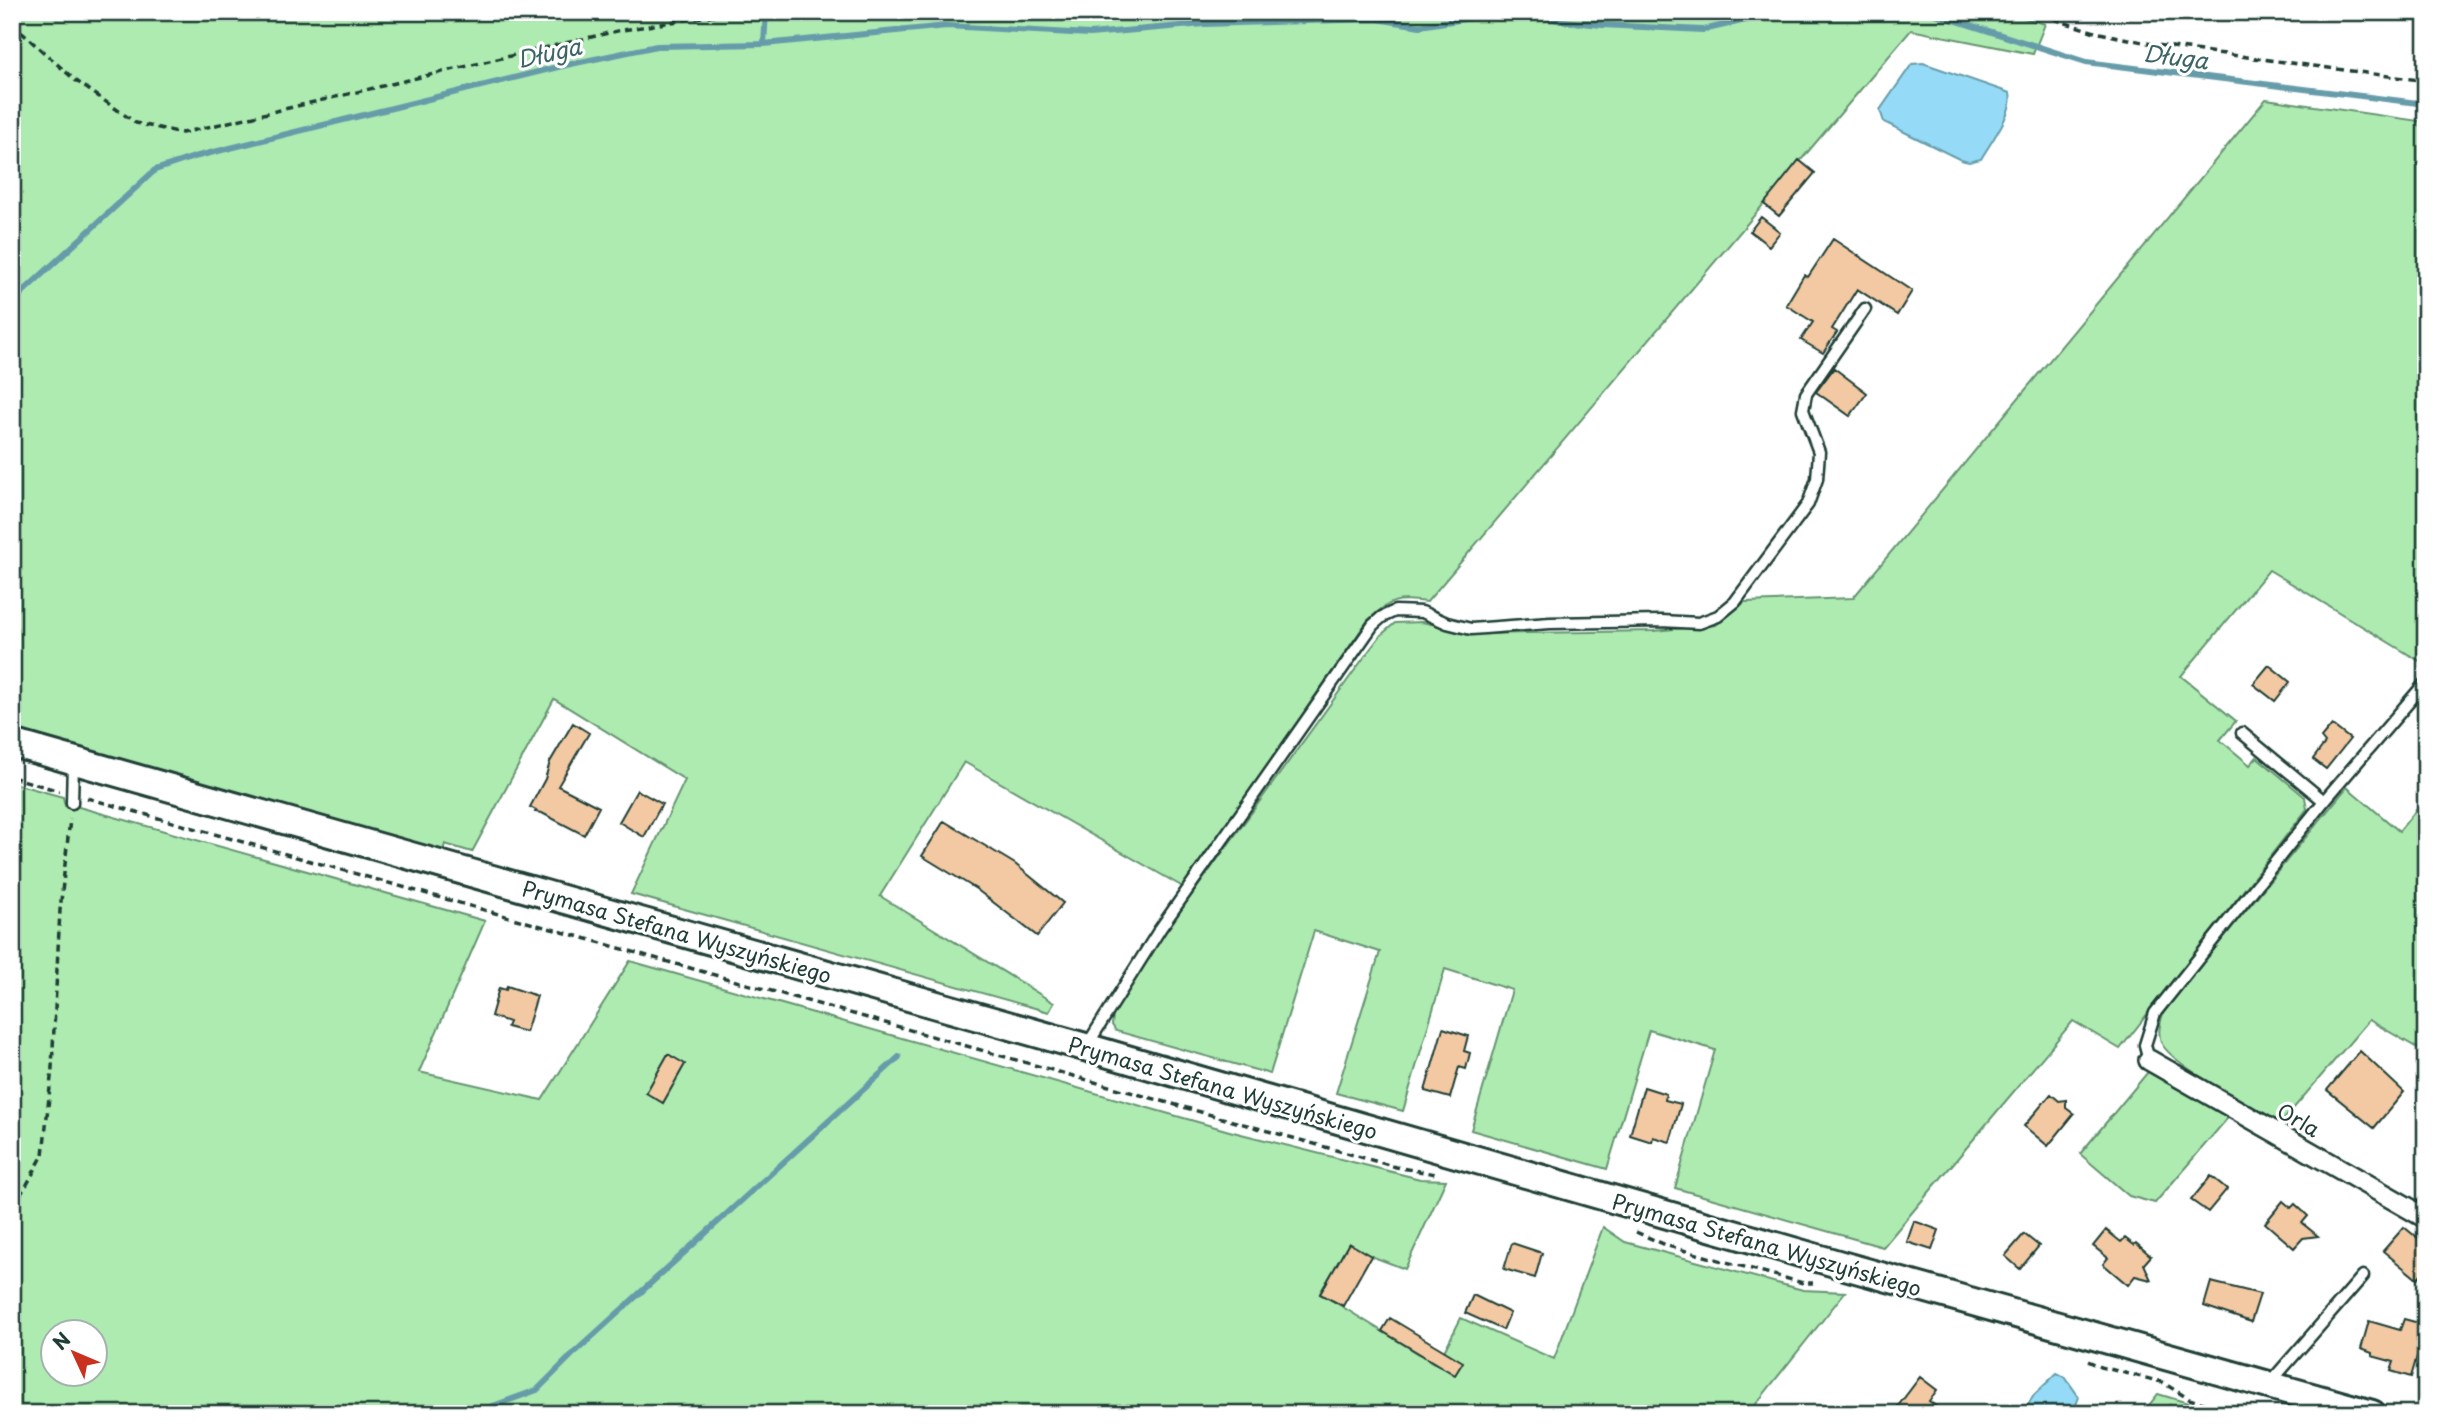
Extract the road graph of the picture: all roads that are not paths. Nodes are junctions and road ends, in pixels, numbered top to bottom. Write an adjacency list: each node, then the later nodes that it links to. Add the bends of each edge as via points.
1 (1865, 309): 8 (lane, via 1806,394 1803,410 1819,452 1817,479 1808,503 1735,602 1699,623 1550,623 1471,629 1422,612 1395,611 1382,617 1160,929)
2 (2426, 682): 7 (lane)
3 (2242, 733): 7 (lane)
4 (12, 743): 5 (street)
5 (73, 760): 6 (lane); 8 (street, Prymasa Stefana Wyszyńskiego)
6 (72, 799)
7 (2324, 801): 9 (lane, via 2155,1013 2145,1045)
8 (1085, 1047): 12 (street, Prymasa Stefana Wyszyńskiego)
9 (2149, 1060): 10 (street, Orla)
10 (2426, 1218)
11 (2363, 1276): 12 (lane)
12 (2268, 1384): 13 (street, Prymasa Stefana Wyszyńskiego)
13 (2372, 1414)

